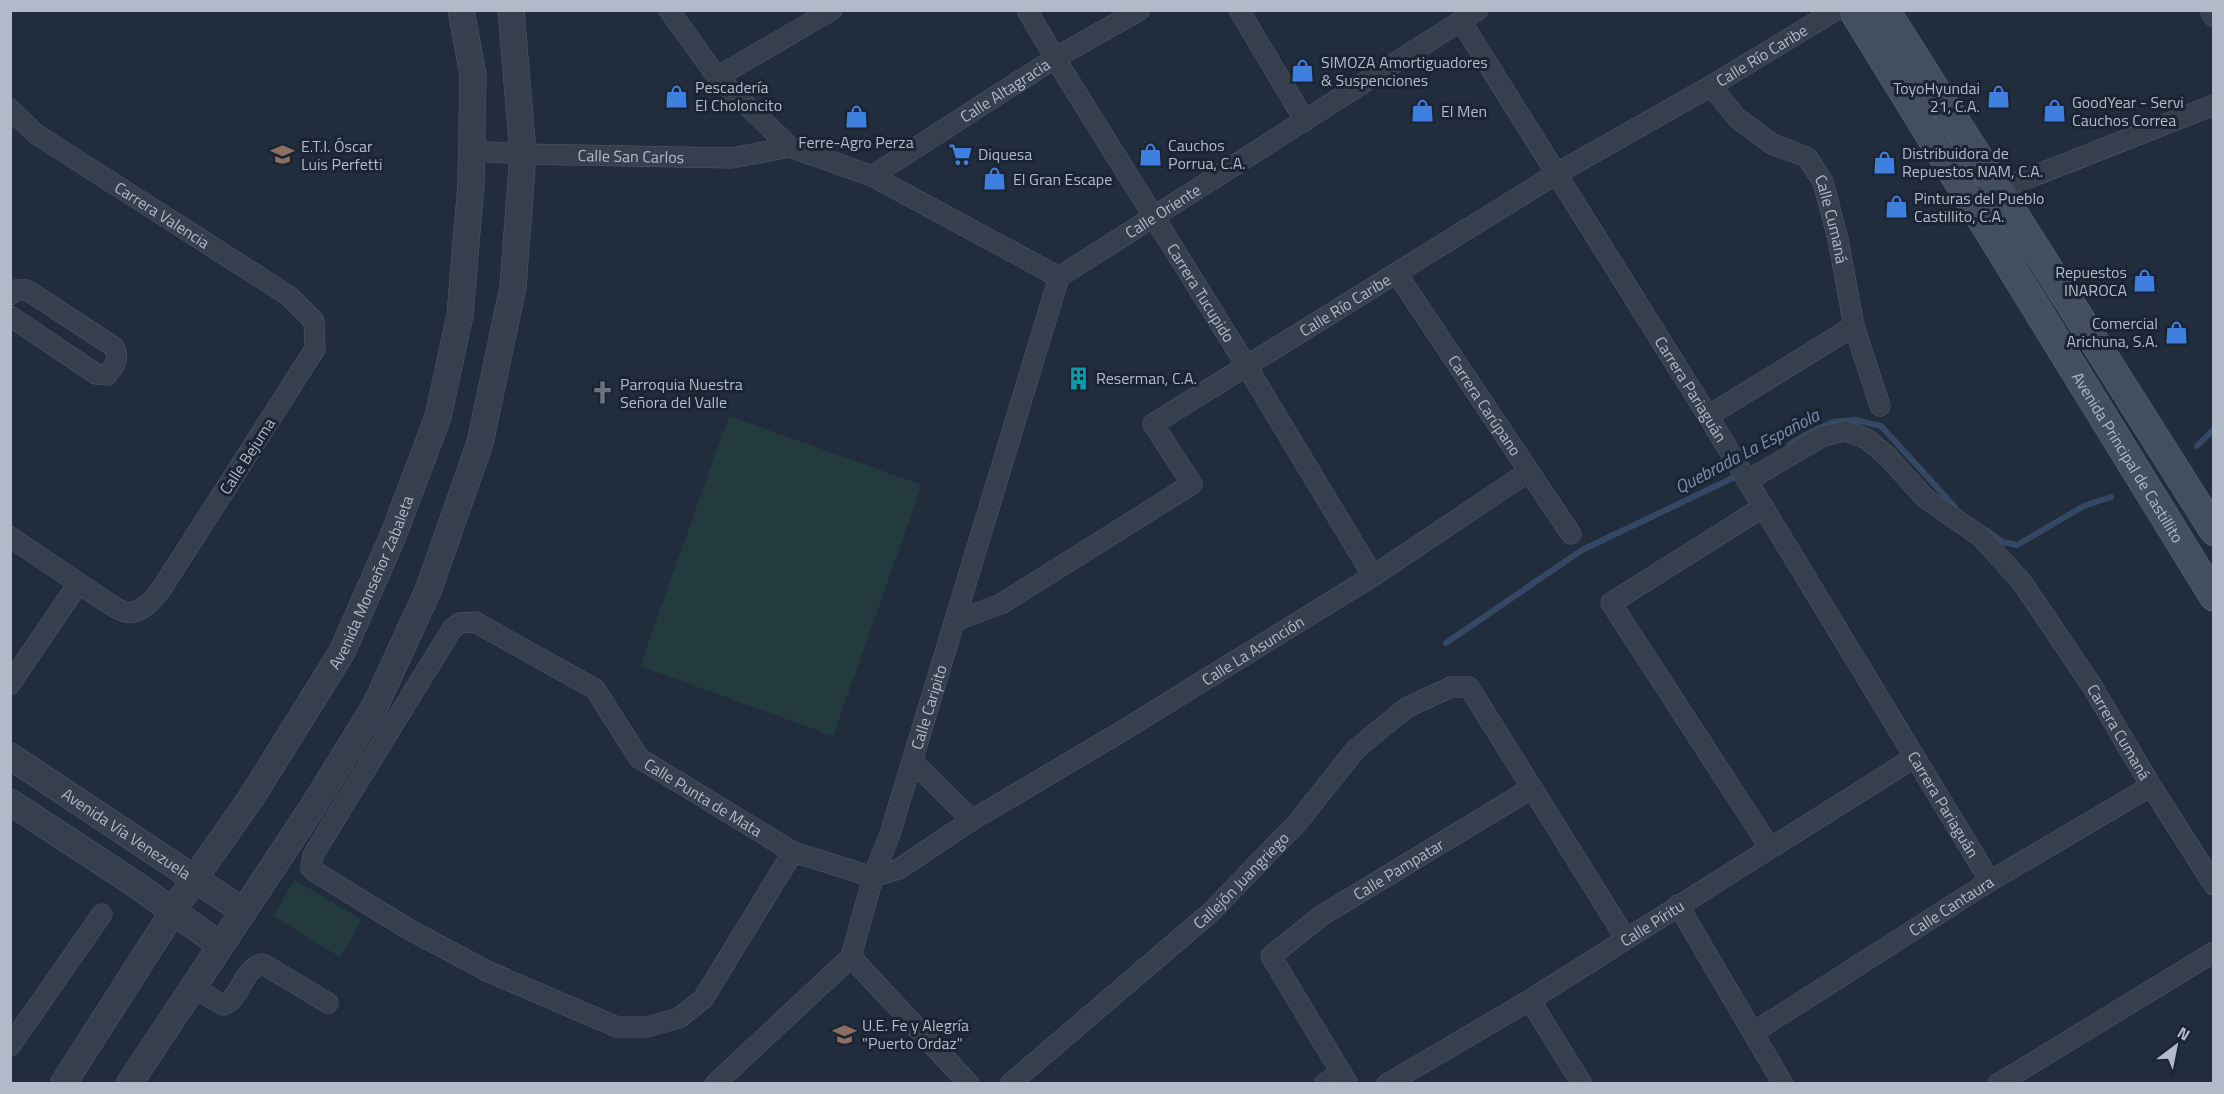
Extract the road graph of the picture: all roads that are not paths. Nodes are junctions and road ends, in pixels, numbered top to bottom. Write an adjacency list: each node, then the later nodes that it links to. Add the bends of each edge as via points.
1 (461, 10): 22 (street, Avenida Monseñor Zabaleta, via 473,75)
2 (511, 10): 23 (street)
3 (669, 10): 16 (street)
4 (832, 10): 16 (street)
5 (1027, 10): 15 (street, Carrera Tucupido)
6 (1140, 10): 15 (street, Calle Altagracia)
7 (1239, 10): 20 (street)
8 (1478, 10): 14 (street, Calle Oriente)
9 (1836, 10): 17 (street, Calle Río Caribe)
10 (1853, 10): 27 (main road, Avenida Principal de Castillito)
11 (1885, 10): 26 (main road, Avenida Principal de Castillito)
12 (2210, 10): 13 (street)
13 (2214, 17)
14 (1461, 21): 20 (street, Calle Oriente); 24 (street, Carrera Pariaguán)
15 (1055, 58): 25 (street, Calle Altagracia); 28 (street, Carrera Tucupido)
16 (717, 77): 21 (street)
17 (1711, 86): 24 (street, Calle Río Caribe); 34 (street, Calle Cumaná, via 1737,118 1772,144 1808,157 1823,183 1838,238)
18 (2214, 105): 26 (street)
19 (14, 120): 33 (street, Carrera Valencia, via 289,296)
20 (1305, 121): 28 (street, Calle Oriente)
21 (790, 147): 23 (street, Calle San Carlos, via 732,158); 25 (street)
22 (471, 152): 23 (street, Calle San Carlos); 59 (street, Avenida Monseñor Zabaleta, via 460,315 438,417 393,536 342,652 251,798)
23 (523, 154): 63 (street, via 513,287 480,443 428,591 375,706)
24 (1556, 174): 29 (street, Calle Río Caribe); 37 (street, Carrera Pariaguán)
25 (872, 176): 30 (street)
26 (1999, 189): 27 (street); 41 (main road, Avenida Principal de Castillito)
27 (1970, 201): 46 (main road, Avenida Principal de Castillito)
28 (1154, 216): 30 (street, Calle Oriente); 35 (street, Carrera Tucupido)
29 (1397, 274): 35 (street, Calle Río Caribe); 38 (street, Carrera Carúpano)
30 (1059, 277): 47 (street, Calle Caripito)
31 (10, 295): 32 (street, via 15,290 27,290 114,347 117,362 107,375 96,374)
32 (10, 316)
33 (314, 321): 45 (street, Calle Bejuma, via 315,349 154,600 141,609 126,612)
34 (1854, 326): 36 (street, Calle Cumaná); 37 (street)
35 (1246, 365): 44 (street, Carrera Tucupido); 47 (street, Calle Río Caribe, via 1153,424 1192,484 1002,604)
36 (1880, 406)
37 (1708, 416): 39 (street, Carrera Pariaguán)
38 (1528, 472): 42 (street, Carrera Carúpano); 44 (street, Calle La Asunción)
39 (1747, 481): 40 (street, Carrera Pariaguán); 52 (street, Carrera Cumaná, via 1823,436 1846,431 1867,439 1924,498 1980,536 2021,581 2092,686)
40 (1763, 507): 50 (street, Carrera Pariaguán); 56 (street, via 1611,603)
41 (2214, 531)
42 (1571, 534)
43 (10, 537): 45 (street, Calle Bejuma)
44 (1373, 576): 55 (street, Calle La Asunción)
45 (78, 584): 48 (street)
46 (2214, 597)
47 (954, 621): 51 (street, Calle Caripito)
48 (10, 684)
49 (10, 756): 59 (street, Avenida Vía Venezuela)
50 (1915, 757): 56 (street, Calle Píritu); 60 (street, Carrera Pariaguán)
51 (912, 761): 55 (street); 58 (street, Calle Caripito)
52 (2151, 786): 60 (street, Calle Cantaura); 61 (street, Carrera Cumaná)
53 (1532, 788): 66 (street); 75 (street, Calle Pampatar, via 1321,916 1271,956); 80 (street, Callejón Juangriego, via 1469,687 1450,687 1406,708 1356,749 1297,823 1211,912)
54 (10, 802): 64 (street)
55 (972, 820): 58 (street, Calle La Asunción, via 899,869)
56 (1770, 848): 62 (street, Calle Píritu)
57 (793, 852): 57 (street, Calle Punta de Mata, via 639,758 595,688 475,622 452,628 313,855 311,868 410,930 489,972 617,1027 647,1027 679,1018 703,999); 58 (street, Calle Punta de Mata)
58 (873, 877): 69 (street, Calle Caripito)
59 (194, 879): 63 (street, Avenida Vía Venezuela); 64 (street, Avenida Monseñor Zabaleta)
60 (1990, 881): 73 (street, Calle Cantaura)
61 (2214, 885)
62 (1678, 905): 66 (street, Calle Píritu); 73 (street)
63 (243, 910): 67 (street)
64 (174, 912): 67 (street); 76 (street, Avenida Monseñor Zabaleta)
65 (102, 914): 74 (street)
66 (1626, 939): 71 (street, Calle Píritu)
67 (220, 945): 70 (street)
68 (2214, 952): 85 (street)
69 (850, 957): 78 (street); 79 (street)
70 (192, 987): 72 (street, via 227,1004 251,969 263,964); 77 (street)
71 (1530, 1000): 82 (street, Calle Píritu); 83 (street)
72 (328, 1003)
73 (1754, 1032): 84 (street)
74 (10, 1046)
75 (1344, 1078): 81 (street)
76 (63, 1083)
77 (129, 1083)
78 (715, 1083)
79 (969, 1083)
80 (1010, 1083)
81 (1324, 1083)
82 (1387, 1083)
83 (1582, 1083)
84 (1783, 1083)
85 (1998, 1083)

